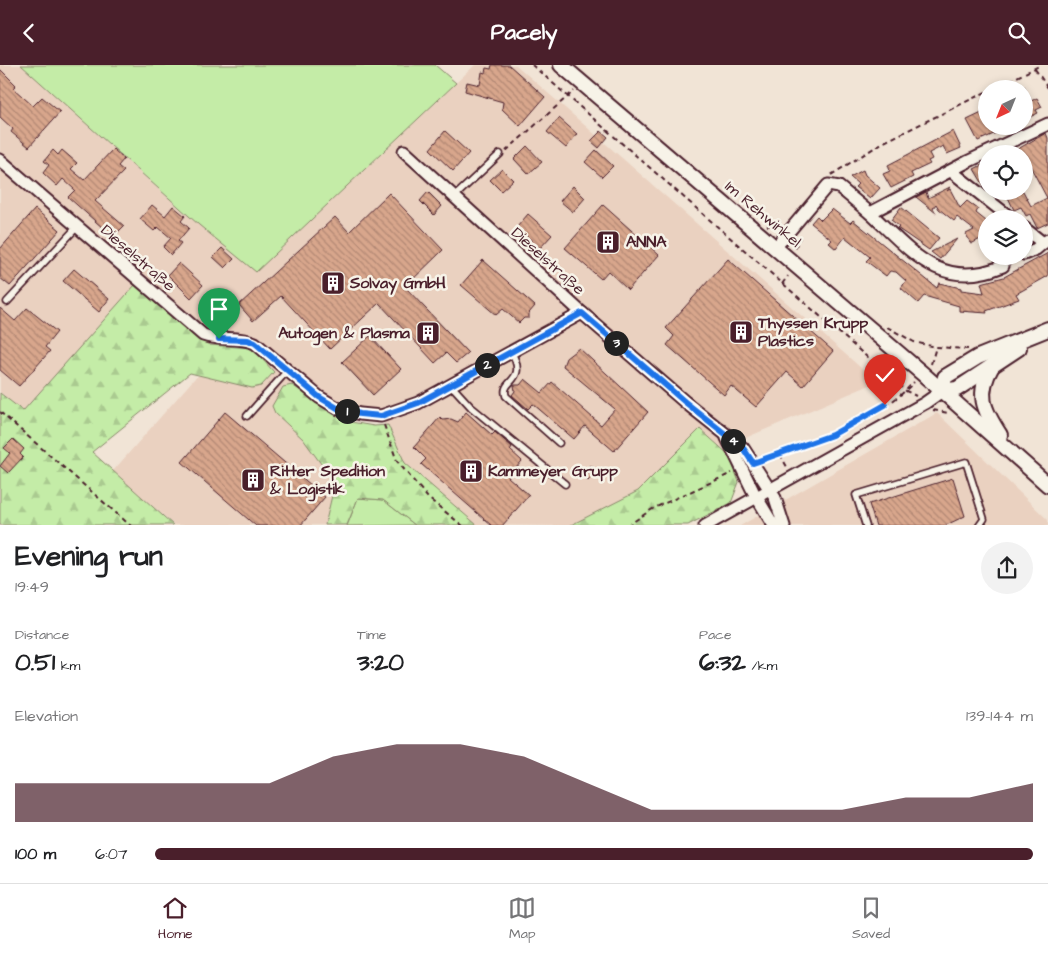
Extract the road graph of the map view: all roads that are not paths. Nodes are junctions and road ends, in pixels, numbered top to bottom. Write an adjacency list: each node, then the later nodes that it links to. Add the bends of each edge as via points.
1 (561, 65): 13 (street, Im Rehwinkel)
2 (1048, 124): 6 (street)
3 (404, 151): 7 (street, Dieselstraße)
4 (500, 155): 7 (lane)
5 (0, 161): 10 (street, Dieselstraße)
6 (951, 171): 8 (street); 9 (street)
7 (454, 197): 17 (street, Dieselstraße)
8 (1001, 210)
9 (870, 213): 13 (street, via 839,187 828,185); 15 (street, via 913,253 940,270 962,274 990,271)
10 (77, 227): 16 (lane); 21 (street, Dieselstraße, via 203,335 248,340)
11 (1033, 234): 12 (street)
12 (1045, 241): 14 (street)
13 (775, 248): 23 (street, Im Rehwinkel)
14 (1033, 250)
15 (1003, 265)
16 (7, 302)
17 (582, 313): 19 (street, Dieselstraße); 27 (street, Dieselstraße, via 726,436)
18 (1048, 330): 20 (street); 23 (street, via 978,357 945,377)
19 (511, 351): 22 (street, Dieselstraße); 25 (lane, via 518,368 504,392 506,396)
20 (993, 364): 23 (street, via 957,389); 26 (street, via 983,386 983,401 986,413)
21 (288, 371): 22 (street, Dieselstraße, via 339,409 381,416 418,403); 24 (lane)
22 (451, 385): 28 (lane, via 471,407)
23 (942, 391): 26 (street, Im Rehwinkel); 30 (street)
24 (247, 416)
25 (559, 443)
26 (1011, 452): 29 (street, Im Rehwinkel)
27 (747, 466): 30 (street, Dieselstraße); 31 (street, Dieselstraße)
28 (565, 484)
29 (1048, 485)
30 (770, 490): 31 (street); 34 (street, Dieselstraße)
31 (757, 498): 32 (street); 33 (street, Dieselstraße)
32 (705, 525)
33 (774, 525)
34 (784, 525)
35 (866, 525): 36 (lane, via 856,495 966,462 984,519)
36 (979, 525)

